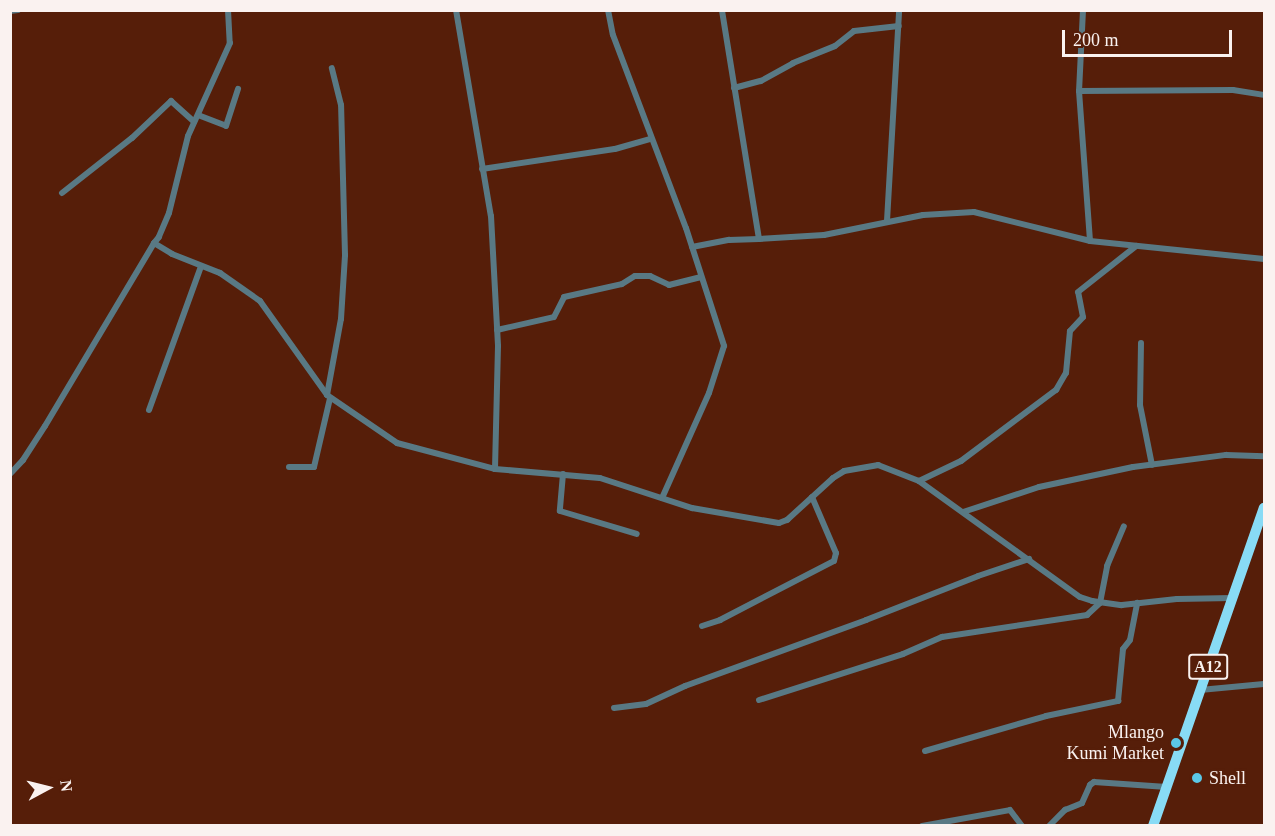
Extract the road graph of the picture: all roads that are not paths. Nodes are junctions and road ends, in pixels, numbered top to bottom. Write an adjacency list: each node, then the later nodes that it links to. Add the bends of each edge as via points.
1 (18, 10): 8 (street)
2 (228, 10): 15 (street, via 230,43)
3 (456, 10): 18 (street)
4 (608, 10): 17 (street)
5 (722, 10): 11 (street)
6 (899, 10): 9 (street)
7 (1083, 10): 13 (street)
8 (10, 11)
9 (899, 26): 11 (street, via 854,31 835,46 761,81); 20 (street)
10 (333, 68): 31 (street, via 341,105 344,150 345,255 341,319)
11 (734, 88): 21 (street)
12 (238, 89): 15 (street, via 226,126)
13 (1079, 91): 14 (street, via 1233,90); 22 (street)
14 (1264, 95)
15 (198, 115): 16 (street)
16 (194, 122): 19 (street, via 171,100 132,138); 23 (street, via 169,213)
17 (650, 139): 18 (street, via 615,149); 25 (street)
18 (482, 170): 29 (street, via 491,216)
19 (62, 193)
20 (887, 221): 21 (street, via 825,235); 22 (street, via 974,212)
21 (759, 239): 25 (street)
22 (1090, 241): 24 (street)
23 (154, 243): 27 (street); 37 (street, via 45,426)
24 (1136, 246): 26 (street); 39 (street, via 1078,292 1083,317 1070,331 1066,373 1056,390 961,461)
25 (692, 247): 28 (street)
26 (1264, 259)
27 (201, 266): 31 (street, via 242,286 260,301); 32 (street)
28 (701, 277): 29 (street, via 669,285 650,276 635,276 622,284 564,297 554,317); 41 (street, via 724,349 709,393)
29 (497, 330): 36 (street)
30 (1141, 343): 34 (street, via 1140,405)
31 (328, 396): 35 (street, via 314,467); 36 (street, via 397,442)
32 (149, 410)
33 (1264, 456): 34 (street, via 1226,455)
34 (1152, 465): 43 (street, via 1061,482)
35 (288, 467)
36 (495, 469): 38 (street)
37 (10, 474)
38 (563, 474): 41 (street, via 600,478); 45 (street, via 560,511)
39 (919, 481): 40 (street, via 878,465 861,467 833,478); 43 (street)
40 (812, 497): 41 (street, via 779,523 692,508); 50 (street, via 836,553 834,561)
41 (662, 498)
42 (1264, 508): 47 (highway, A12)
43 (963, 512): 46 (street)
44 (1124, 526): 48 (street, via 1107,566)
45 (637, 534)
46 (1029, 559): 48 (street, via 1080,597); 54 (street, via 685,686 646,704)
47 (1232, 598): 49 (street); 52 (highway, A12)
48 (1100, 603): 49 (street); 53 (street, via 1088,615 942,637 903,654)
49 (1137, 603): 55 (street, via 1130,640 1123,649 1118,701 1046,716)
50 (702, 626)
51 (1264, 684): 52 (street)
52 (1200, 690): 56 (highway, A12)
53 (759, 700)
54 (614, 708)
55 (925, 751)
56 (1167, 787): 59 (street, via 1090,784 1082,803 1065,810); 60 (highway, A12)
57 (922, 825): 58 (street, via 1010,810)
58 (1022, 825)
59 (1049, 825)
60 (1153, 825)

